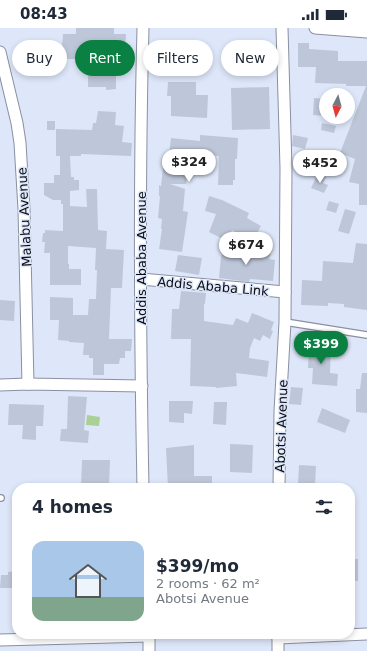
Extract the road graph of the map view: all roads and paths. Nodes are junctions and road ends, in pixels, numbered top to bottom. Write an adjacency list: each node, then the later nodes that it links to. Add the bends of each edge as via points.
1 (143, 28): 6 (street, Addis Ababa Avenue)
2 (282, 28): 7 (street, Abotsi Avenue)
3 (315, 28): 4 (street)
4 (367, 32)
5 (0, 52): 10 (street, Malabu Avenue, via 20,143 25,224)
6 (141, 279): 7 (street, Addis Ababa Link); 12 (street, Addis Ababa Avenue)
7 (285, 292): 8 (street, Abotsi Avenue)
8 (285, 322): 9 (lane); 14 (street, Abotsi Avenue)
9 (367, 335)
10 (28, 384): 11 (street); 12 (street)
11 (0, 385)
12 (142, 386): 13 (street, Addis Ababa Avenue)
13 (143, 483)
14 (279, 483)
15 (355, 634): 16 (street)
16 (367, 634)
17 (30, 639): 20 (street)
18 (149, 639): 21 (street)
19 (278, 639): 22 (street)
20 (0, 640)
21 (150, 651)
22 (278, 651)

